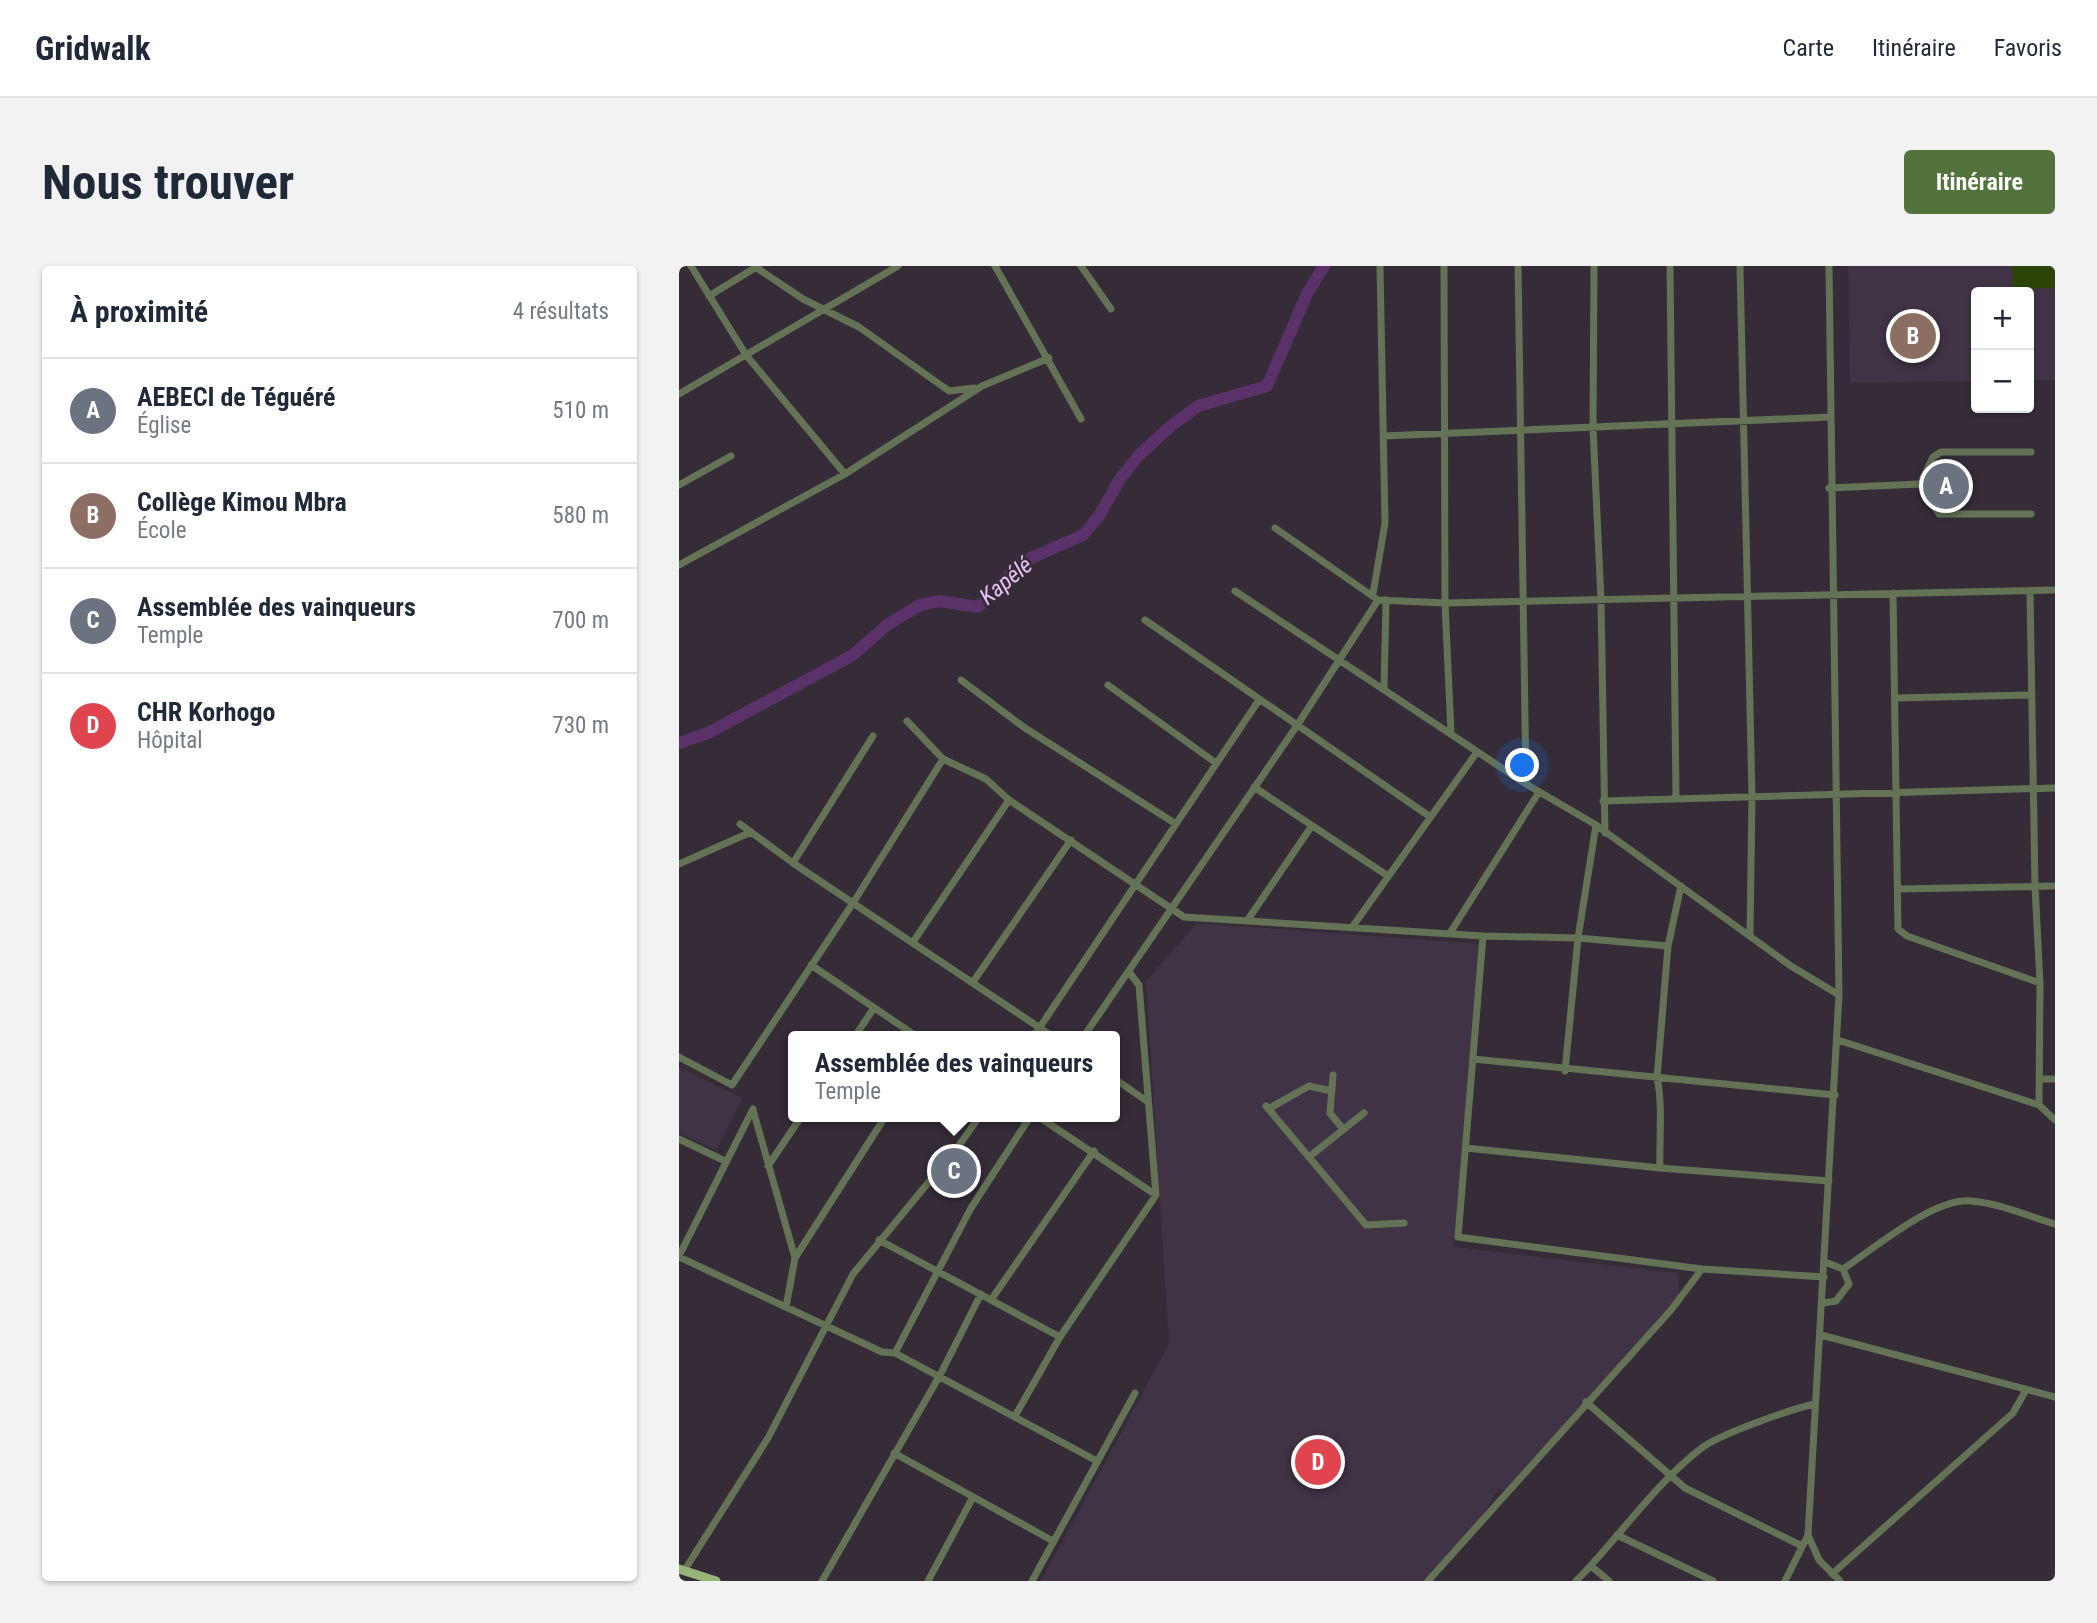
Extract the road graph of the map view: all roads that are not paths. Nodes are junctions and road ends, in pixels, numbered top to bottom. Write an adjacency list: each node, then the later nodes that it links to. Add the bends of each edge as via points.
1 (691, 266): 13 (street)
2 (756, 266): 13 (street); 14 (street)
3 (898, 266): 14 (street)
4 (995, 266): 17 (street)
5 (1081, 266): 15 (street)
6 (1380, 266): 27 (street)
7 (1444, 266): 26 (street)
8 (1518, 266): 24 (street)
9 (1594, 266): 25 (street)
10 (1670, 266): 23 (street)
11 (1740, 266): 22 (street)
12 (1829, 266): 20 (street)
13 (709, 296): 16 (street)
14 (825, 309): 16 (street); 18 (street, via 859,327 949,391)
15 (1111, 309)
16 (746, 355): 19 (street); 30 (street)
17 (1049, 358): 18 (street); 21 (street)
18 (982, 386): 30 (street)
19 (679, 394)
20 (1830, 417): 22 (street); 33 (street)
21 (1081, 419)
22 (1744, 419): 23 (street); 42 (street)
23 (1672, 424): 25 (street); 44 (street)
24 (1520, 428): 25 (street); 26 (street); 46 (street)
25 (1593, 428): 45 (street)
26 (1444, 431): 27 (street); 47 (street)
27 (1383, 436): 43 (street, via 1385,523)
28 (2031, 452): 31 (street, via 1941,452 1933,457)
29 (731, 456): 32 (street)
30 (845, 474): 36 (street)
31 (1920, 484): 33 (street); 34 (street, via 1939,514)
32 (679, 485)
33 (1829, 488): 41 (street)
34 (2031, 514)
35 (1275, 528): 43 (street)
36 (679, 565)
37 (2055, 590): 39 (street)
38 (1235, 591): 49 (street)
39 (2030, 591): 40 (street); 53 (street)
40 (1893, 593): 41 (street); 54 (street)
41 (1833, 595): 42 (street); 69 (street)
42 (1748, 597): 44 (street); 70 (street)
43 (1379, 598): 47 (street); 49 (street); 52 (street)
44 (1675, 598): 45 (street); 71 (street)
45 (1601, 600): 46 (street); 73 (street)
46 (1523, 601): 47 (street); 63 (street)
47 (1445, 603): 58 (street)
48 (1145, 620): 55 (street)
49 (1341, 660): 52 (street); 57 (street)
50 (961, 680): 76 (street, via 1025,728)
51 (1108, 685): 62 (street)
52 (1384, 689): 58 (street)
53 (2032, 695): 54 (street); 65 (street)
54 (1895, 698): 67 (street)
55 (1259, 701): 57 (street); 62 (street)
56 (907, 721): 61 (street)
57 (1296, 727): 64 (street); 74 (street)
58 (1451, 733): 60 (street)
59 (873, 736): 82 (street)
60 (1477, 752): 63 (street); 74 (street)
61 (943, 759): 72 (street, via 986,779); 90 (street)
62 (1216, 763): 76 (street)
63 (1527, 784): 68 (street)
64 (1254, 787): 78 (street); 91 (street)
65 (2033, 788): 66 (street); 67 (street); 87 (street)
66 (2055, 788)
67 (1896, 791): 69 (street); 89 (street)
68 (1539, 792): 77 (street); 94 (street)
69 (1837, 792): 70 (street); 104 (street)
70 (1752, 796): 71 (street); 95 (street)
71 (1676, 799): 73 (street)
72 (1009, 800): 81 (street); 98 (street)
73 (1603, 801): 80 (street)
74 (1429, 816): 84 (street)
75 (740, 824): 79 (street)
76 (1176, 824): 85 (street)
77 (1596, 825): 80 (street); 97 (street)
78 (1311, 827): 84 (street); 92 (street)
79 (751, 832): 82 (street); 83 (street)
80 (1605, 833): 86 (street)
81 (1071, 840): 85 (street); 102 (street)
82 (793, 863): 90 (street)
83 (679, 864)
84 (1388, 877): 93 (street)
85 (1137, 883): 91 (street); 106 (street)
86 (1681, 886): 95 (street); 99 (street)
87 (2035, 886): 88 (street); 89 (street); 103 (street)
88 (2055, 886)
89 (1898, 889): 103 (street, via 1901,933)
90 (853, 903): 98 (street); 100 (street)
91 (1171, 907): 92 (street, via 1184,917); 101 (street)
92 (1247, 922): 93 (street)
93 (1353, 926): 94 (street)
94 (1450, 933): 96 (street)
95 (1750, 935): 104 (street)
96 (1483, 936): 97 (street); 114 (street)
97 (1578, 938): 99 (street); 115 (street)
98 (912, 942): 102 (street)
99 (1668, 947): 117 (street)
100 (811, 965): 105 (street); 113 (street, via 732,1085)
101 (1129, 972): 111 (street); 123 (street, via 1139,985)
102 (974, 982): 106 (street)
103 (2040, 983): 118 (street)
104 (1839, 995): 112 (street)
105 (874, 1007): 107 (street); 108 (street)
106 (1040, 1028): 109 (street); 110 (street)
107 (858, 1031)
108 (909, 1031)
109 (1038, 1031)
110 (1044, 1031)
111 (1088, 1031)
112 (1837, 1040): 122 (street); 124 (street)
113 (679, 1057)
114 (1473, 1059): 115 (street); 134 (street)
115 (1565, 1070): 117 (street)
116 (1333, 1075): 121 (street)
117 (1657, 1078): 122 (street); 139 (street)
118 (2041, 1079): 119 (street); 124 (street)
119 (2055, 1079)
120 (1120, 1082): 123 (street)
121 (1332, 1091): 132 (street, via 1330,1112); 136 (street, via 1310,1086 1267,1108)
122 (1835, 1095): 140 (street)
123 (1148, 1102): 141 (street)
124 (2039, 1105): 126 (street)
125 (1364, 1113): 132 (street)
126 (2055, 1120)
127 (798, 1122): 138 (street)
128 (882, 1122): 146 (street)
129 (975, 1122): 144 (street)
130 (1027, 1122): 150 (street)
131 (1047, 1122): 135 (street)
132 (1343, 1129): 136 (street)
133 (679, 1139): 137 (street)
134 (1467, 1149): 139 (street); 148 (street, via 1459,1239)
135 (1094, 1151): 141 (street); 153 (street)
136 (1309, 1157): 142 (street, via 1366,1225)
137 (726, 1161): 138 (street, via 753,1109); 145 (street)
138 (768, 1166): 146 (street)
139 (1660, 1168): 140 (street)
140 (1829, 1181): 147 (street)
141 (1156, 1195): 158 (street)
142 (1404, 1223)
143 (2055, 1224): 149 (street, via 1985,1203 1957,1200 1931,1211)
144 (879, 1240): 150 (street); 156 (street, via 853,1273)
145 (679, 1257): 155 (street)
146 (795, 1258): 155 (street)
147 (1825, 1262): 149 (street); 151 (street)
148 (1702, 1269): 151 (street); 164 (street, via 1671,1310)
149 (1843, 1269): 154 (street, via 1848,1276 1846,1291 1836,1301)
150 (937, 1271): 152 (street); 159 (street)
151 (1824, 1277): 154 (street)
152 (981, 1294): 153 (street); 160 (street)
153 (991, 1300): 158 (street)
154 (1823, 1303): 157 (street)
155 (786, 1307): 156 (street)
156 (826, 1325): 159 (street, via 882,1352); 176 (street, via 768,1438)
157 (1821, 1335): 161 (street); 165 (street)
158 (1060, 1337): 166 (street)
159 (895, 1353): 160 (street)
160 (940, 1375): 166 (street); 167 (street)
161 (2026, 1390): 163 (street); 177 (street, via 2013,1413)
162 (1135, 1393): 168 (street)
163 (2055, 1397)
164 (1586, 1402): 169 (street); 182 (street)
165 (1814, 1404): 169 (street, via 1705,1446); 172 (street)
166 (1015, 1416): 168 (street)
167 (894, 1454): 170 (street); 179 (street)
168 (1097, 1461): 173 (street)
169 (1670, 1478): 171 (street); 174 (street)
170 (973, 1497): 173 (street); 180 (street)
171 (1617, 1535): 175 (street); 185 (street)
172 (1808, 1535): 174 (street); 177 (street, via 1819,1560)
173 (1053, 1541): 181 (street)
174 (1802, 1546): 186 (street)
175 (1591, 1566): 183 (street); 184 (street)
176 (681, 1570): 178 (main road)
177 (1832, 1574): 187 (street)
178 (710, 1580)
179 (822, 1581)
180 (928, 1581)
181 (1032, 1581)
182 (1428, 1581)
183 (1576, 1581)
184 (1609, 1581)
185 (1713, 1581)
186 (1785, 1581)
187 (1840, 1581)

